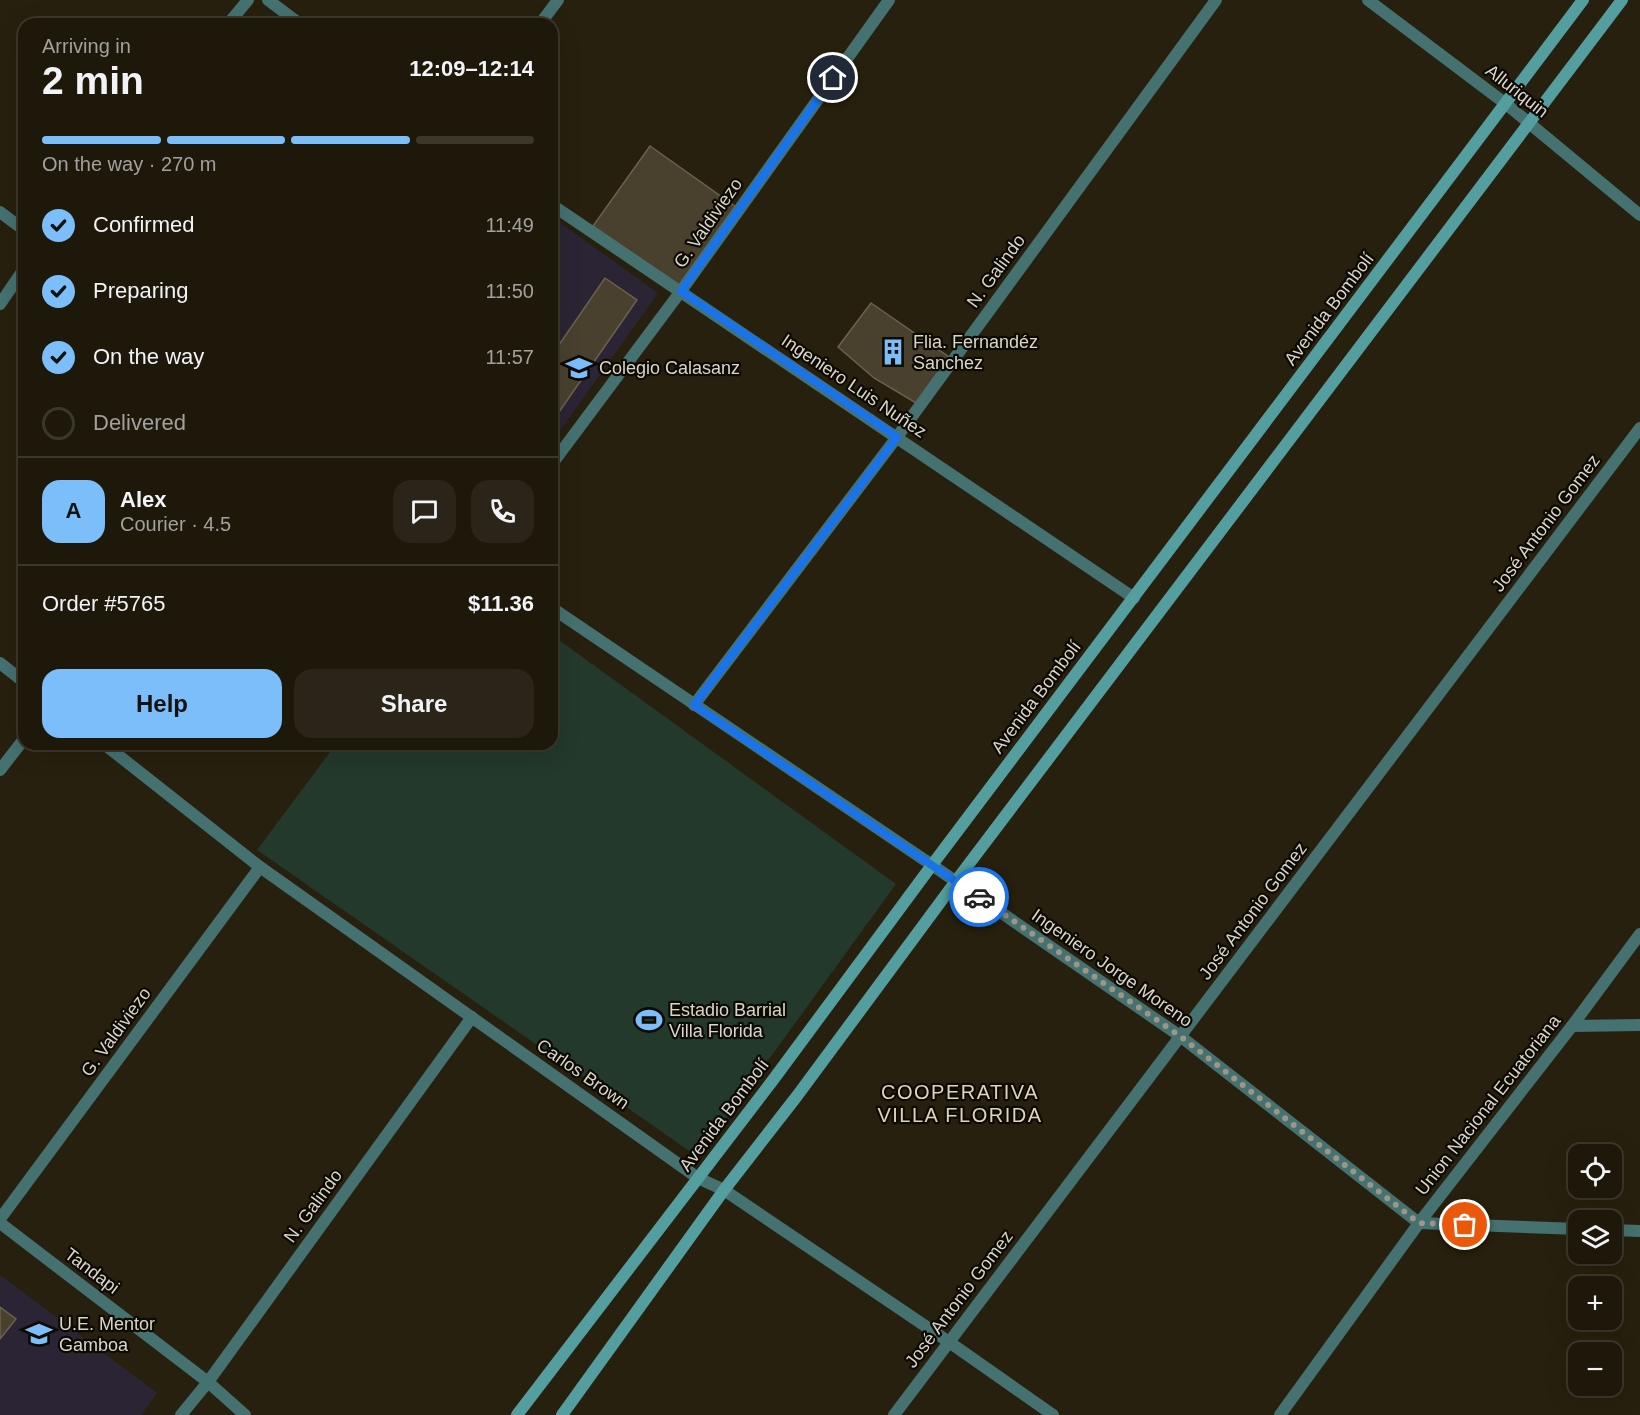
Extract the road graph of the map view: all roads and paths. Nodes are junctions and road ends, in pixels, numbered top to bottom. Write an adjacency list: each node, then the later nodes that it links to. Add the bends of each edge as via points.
1 (248, 0): 9 (street)
2 (268, 0): 10 (street)
3 (558, 0): 11 (street)
4 (889, 0): 19 (street, G. Valdiviezo)
5 (1216, 0): 22 (street, N. Galindo)
6 (1368, 0): 12 (street, Alluriquin)
7 (1583, 0): 12 (street, Avenida Bombolí)
8 (1622, 0): 13 (street)
9 (233, 18)
10 (292, 18)
11 (544, 18)
12 (1506, 104): 13 (street, Alluriquin); 24 (street, Avenida Bombolí)
13 (1529, 123): 16 (street, Alluriquin); 34 (street)
14 (558, 209): 19 (street, Ingeniero Luis Nuñez)
15 (0, 212): 17 (street)
16 (1640, 215)
17 (18, 226)
18 (18, 278): 20 (street)
19 (681, 291): 22 (street, Ingeniero Luis Nuñez); 23 (street, G. Valdiviezo)
20 (0, 304)
21 (1640, 429): 39 (street, José Antonio Gomez)
22 (897, 437): 24 (street, Ingeniero Luis Nuñez); 28 (street, N. Galindo)
23 (558, 456)
24 (1134, 598): 32 (street, Avenida Bombolí)
25 (558, 612): 28 (street, Ingeniero Jorge Moreno)
26 (0, 663): 27 (street)
27 (18, 677)
28 (694, 705): 32 (street, Ingeniero Jorge Moreno)
29 (18, 748): 31 (street)
30 (112, 750): 33 (street, Carlos Brown)
31 (0, 770)
32 (932, 865): 34 (street, Ingeniero Jorge Moreno); 40 (street, Avenida Bombolí)
33 (260, 867): 36 (street, Carlos Brown); 42 (street, G. Valdiviezo)
34 (956, 881): 39 (street, Ingeniero Jorge Moreno); 41 (street)
35 (1640, 934): 38 (street, Union Nacional Ecuatoriana)
36 (472, 1017): 40 (street, Carlos Brown); 48 (street, N. Galindo)
37 (1640, 1025): 38 (street)
38 (1572, 1026): 43 (street, Union Nacional Ecuatoriana)
39 (1180, 1036): 43 (street, Ingeniero Jorge Moreno); 47 (street, José Antonio Gomez)
40 (698, 1178): 41 (street, Carlos Brown); 51 (street, Avenida Bombolí)
41 (724, 1190): 47 (street, Carlos Brown); 52 (street)
42 (0, 1221): 48 (street, Tandapi)
43 (1419, 1223): 44 (street); 55 (street, Union Nacional Ecuatoriana)
44 (1568, 1229)
45 (1622, 1230): 46 (street)
46 (1640, 1231)
47 (949, 1342): 53 (street, José Antonio Gomez); 54 (street, Carlos Brown)
48 (208, 1382): 49 (street, N. Galindo); 50 (street, Tandapi)
49 (181, 1415)
50 (245, 1415)
51 (517, 1415)
52 (562, 1415)
53 (894, 1415)
54 (1053, 1415)
55 (1280, 1415)

